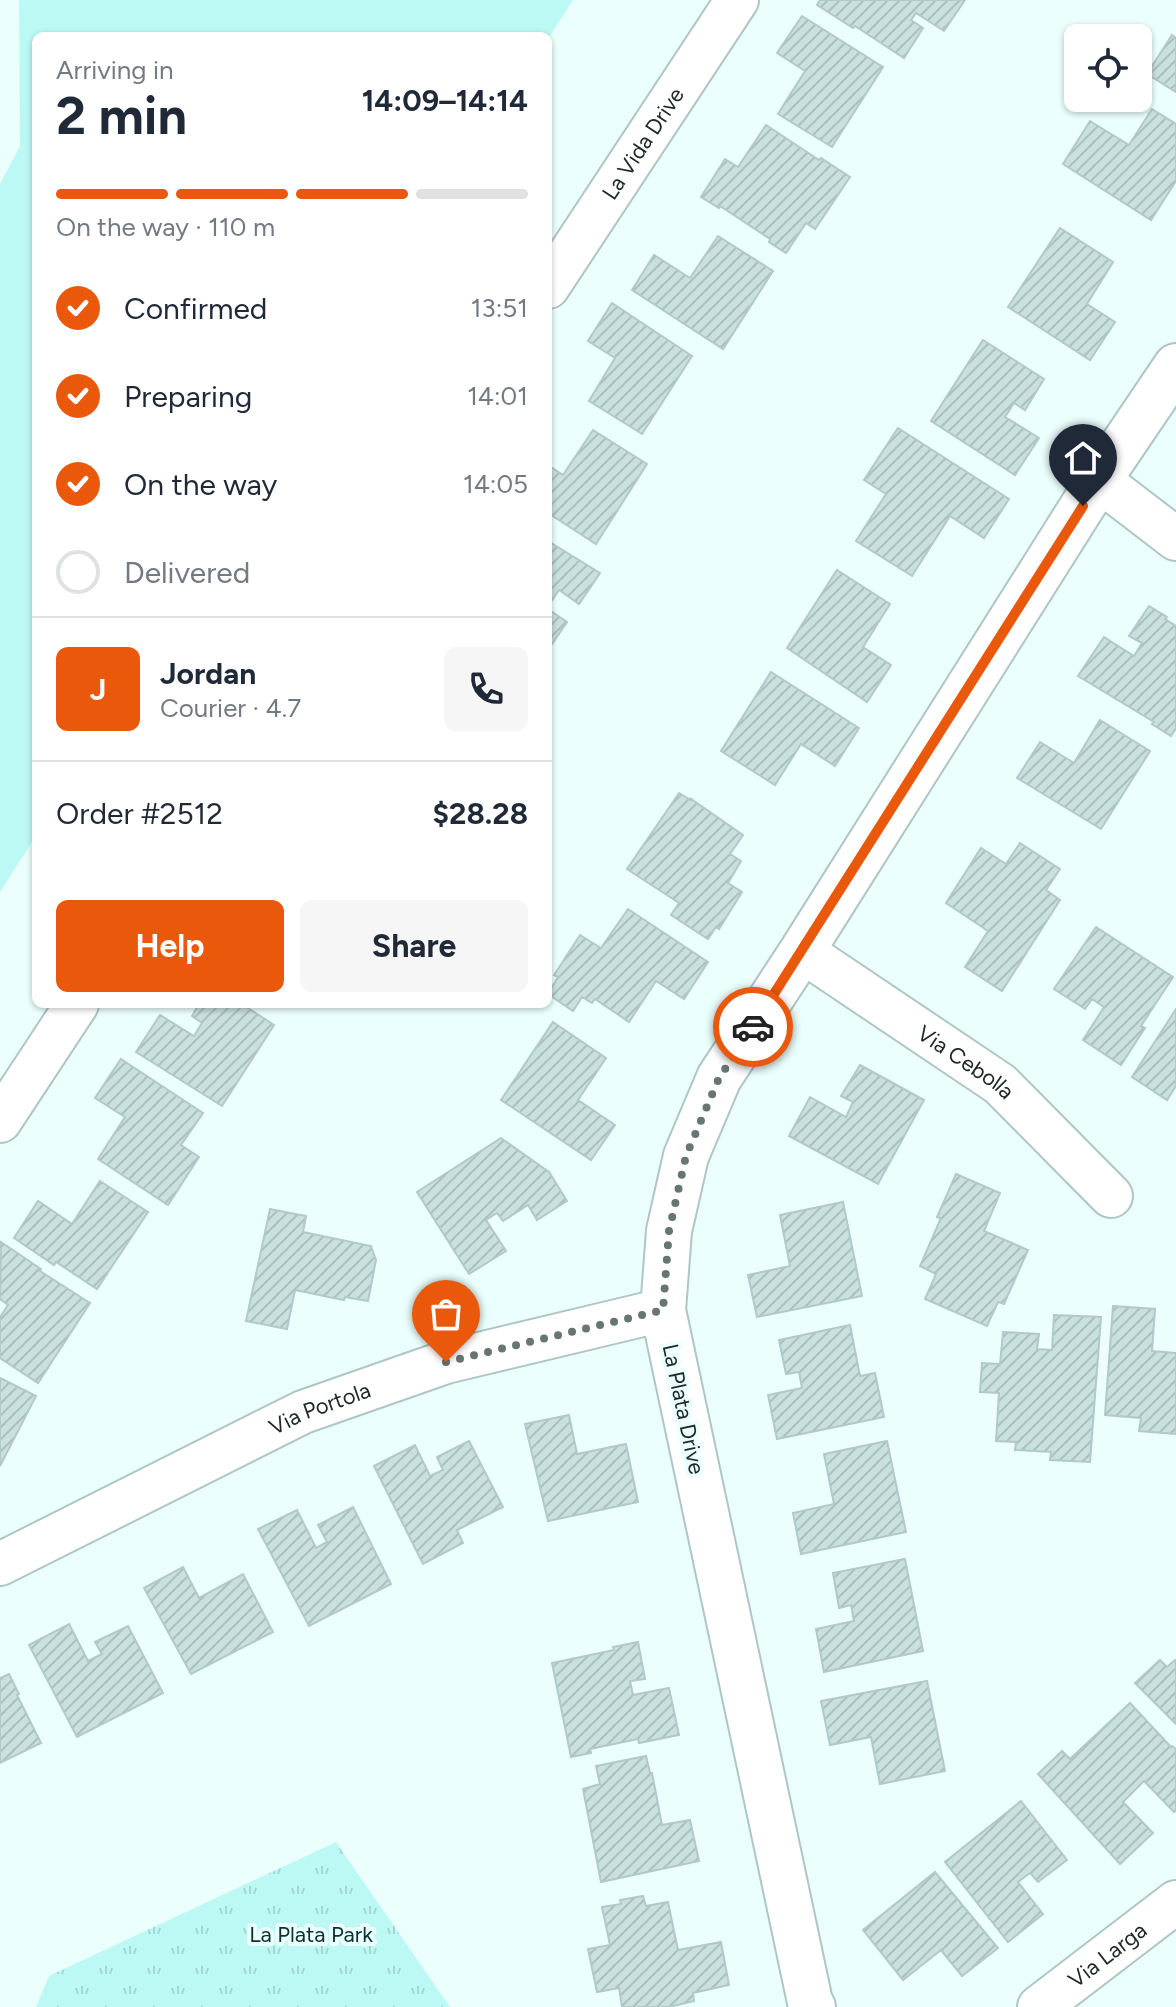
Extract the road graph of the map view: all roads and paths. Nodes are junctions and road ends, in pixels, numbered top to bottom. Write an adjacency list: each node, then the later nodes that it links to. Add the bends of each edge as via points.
1 (737, 0): 2 (street, La Vida Drive)
2 (552, 281)
3 (1176, 366): 4 (street, La Plata Drive)
4 (1099, 480): 5 (street); 6 (street, La Plata Drive)
5 (1176, 539)
6 (802, 951): 9 (street, Via Cebolla, via 1000,1084); 10 (street, La Plata Drive, via 719,1078 686,1156 669,1231)
7 (74, 1008): 8 (street)
8 (0, 1121)
9 (1111, 1196)
10 (663, 1310): 11 (street, Via Portola, via 446,1362 303,1412); 13 (street, La Plata Drive)
11 (0, 1564)
12 (1176, 1902): 14 (street, Via Larga)
13 (813, 2007)
14 (1039, 2007)

